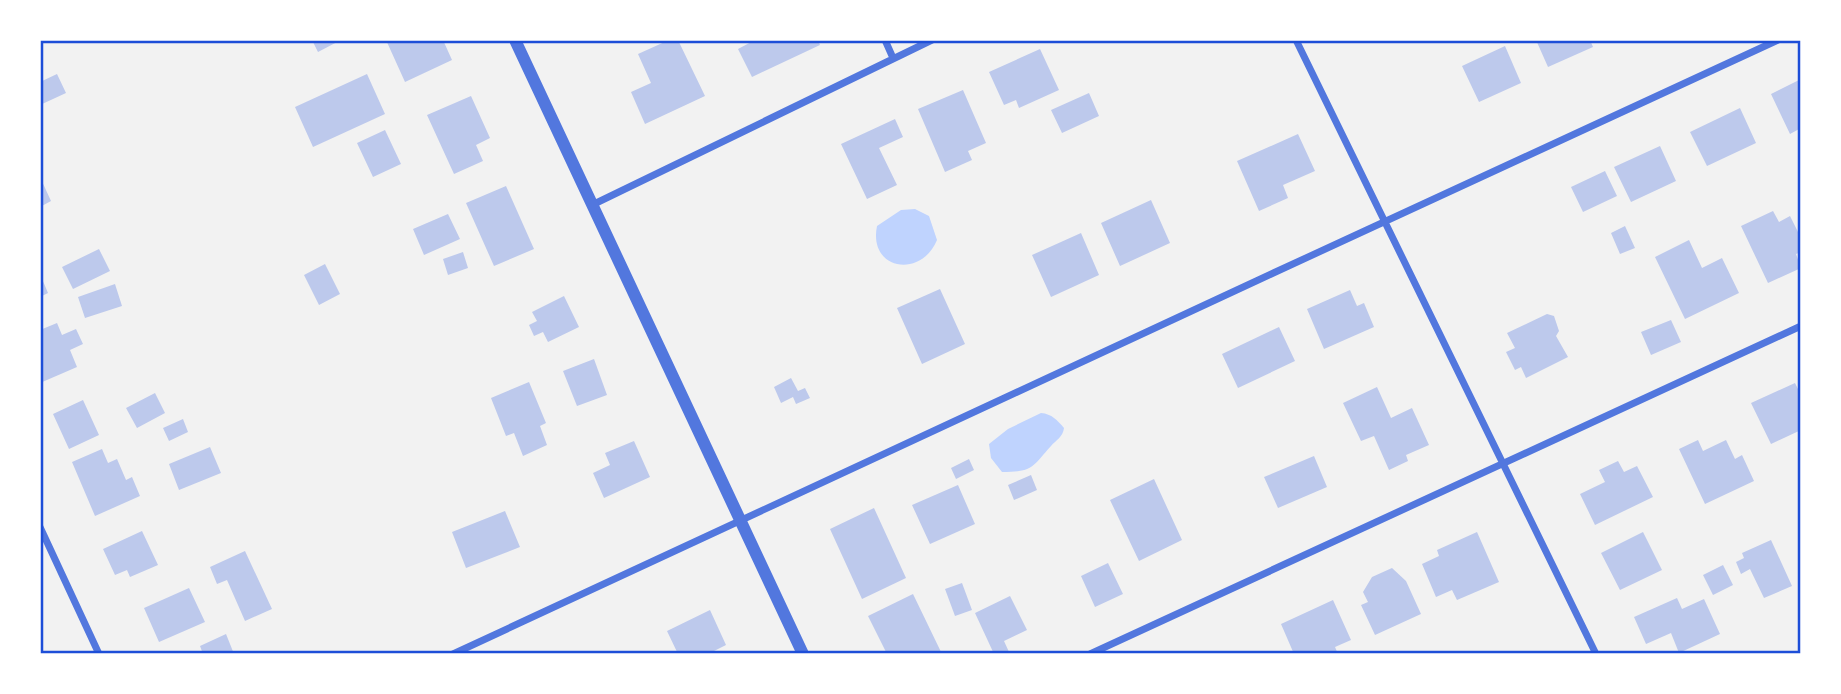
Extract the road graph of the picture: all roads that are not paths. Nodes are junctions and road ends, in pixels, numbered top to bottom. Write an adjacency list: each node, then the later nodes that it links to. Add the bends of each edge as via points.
1 (515, 40): 7 (street)
2 (885, 40): 6 (street)
3 (932, 40): 6 (street)
4 (1296, 40): 8 (street)
5 (1778, 40): 8 (street)
6 (893, 58): 7 (street)
7 (592, 205): 11 (street)
8 (1383, 220): 10 (street); 11 (street)
9 (1801, 326): 10 (street)
10 (1503, 464): 16 (street); 17 (street)
11 (742, 521): 14 (street); 15 (street)
12 (40, 527): 13 (street)
13 (99, 654)
14 (453, 654)
15 (803, 654)
16 (1090, 654)
17 (1596, 654)

